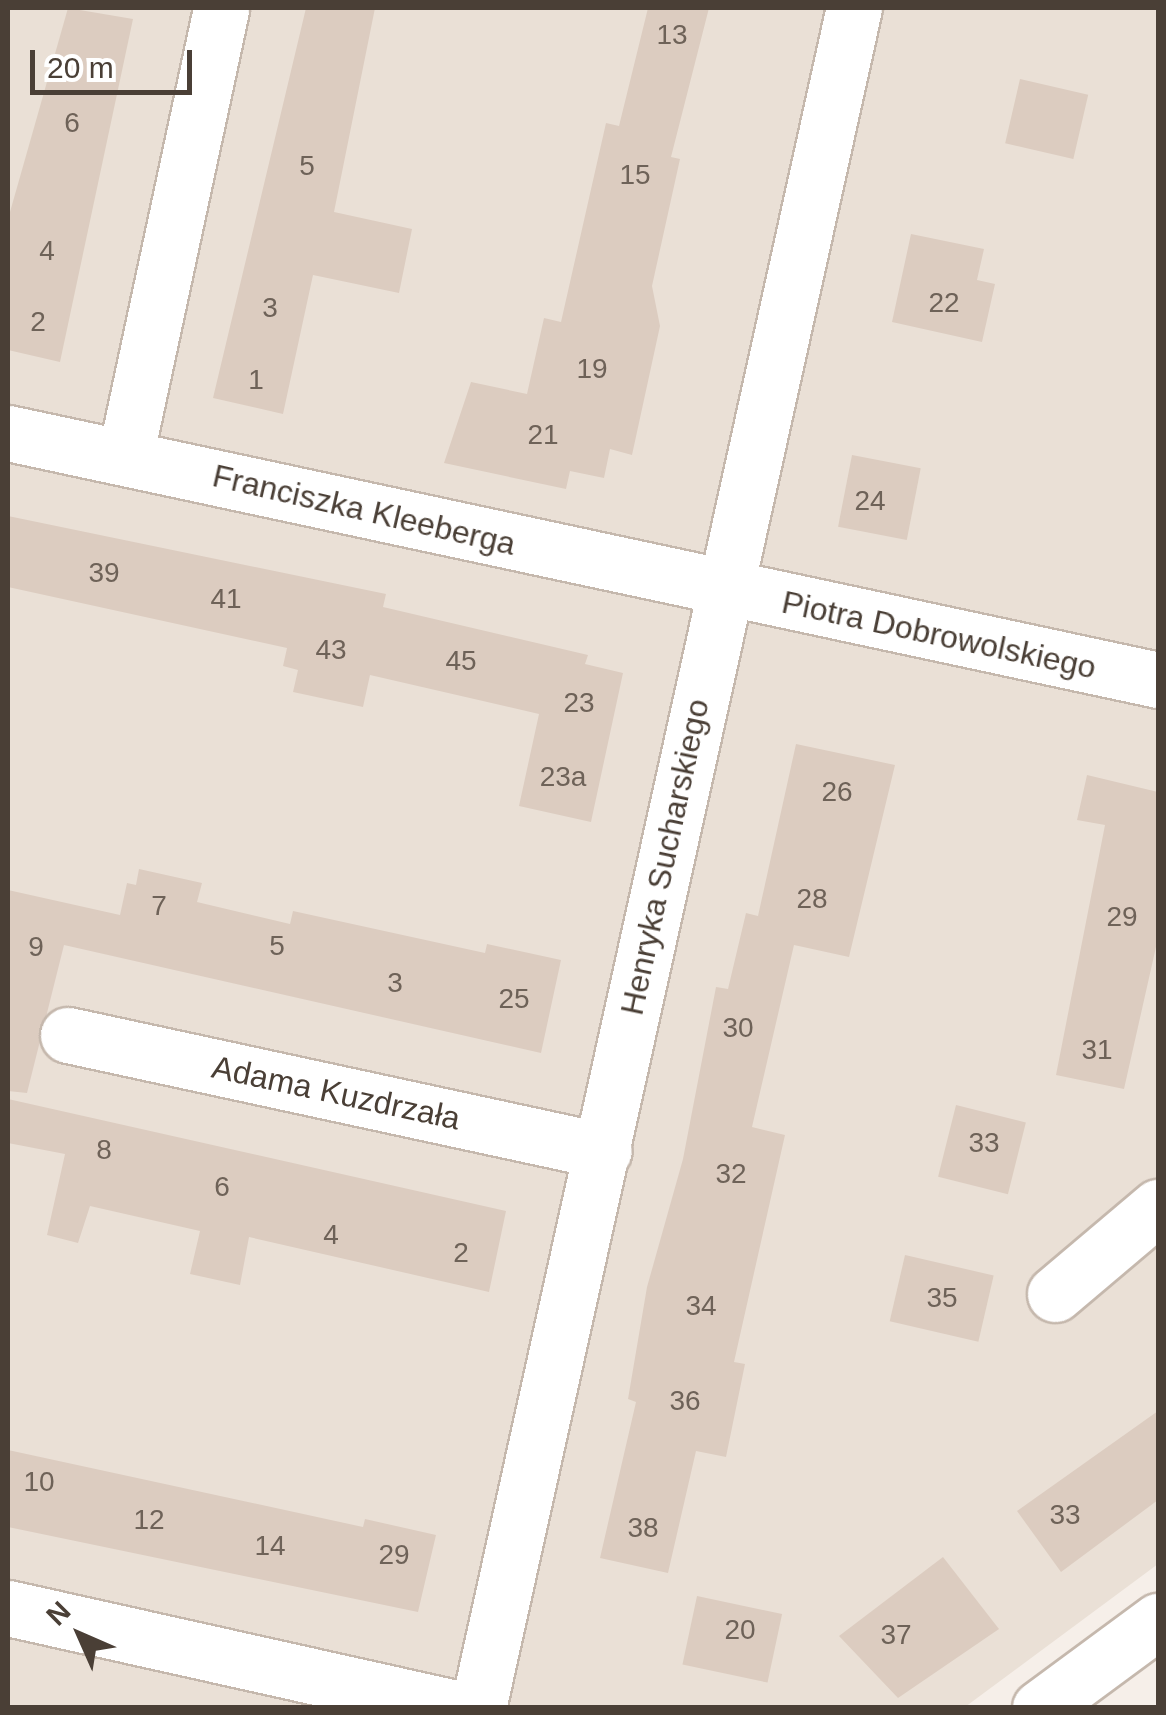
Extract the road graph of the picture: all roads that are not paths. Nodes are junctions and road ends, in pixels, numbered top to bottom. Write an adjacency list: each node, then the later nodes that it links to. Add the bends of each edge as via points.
1 (222, 8): 4 (street)
2 (854, 8): 5 (street, Henryka Sucharskiego)
3 (8, 433): 4 (street, Franciszka Kleeberga)
4 (125, 457): 5 (street, Franciszka Kleeberga)
5 (720, 589): 6 (street, Piotra Dobrowolskiego); 8 (street, Henryka Sucharskiego)
6 (1158, 680)
7 (68, 1035): 8 (street, Adama Kuzdrzała)
8 (604, 1151): 14 (street, Henryka Sucharskiego)
9 (1158, 1207): 10 (street)
10 (1056, 1294)
11 (8, 1608): 13 (street)
12 (1158, 1620): 15 (street)
13 (457, 1708)
14 (478, 1708)
15 (1040, 1708)

